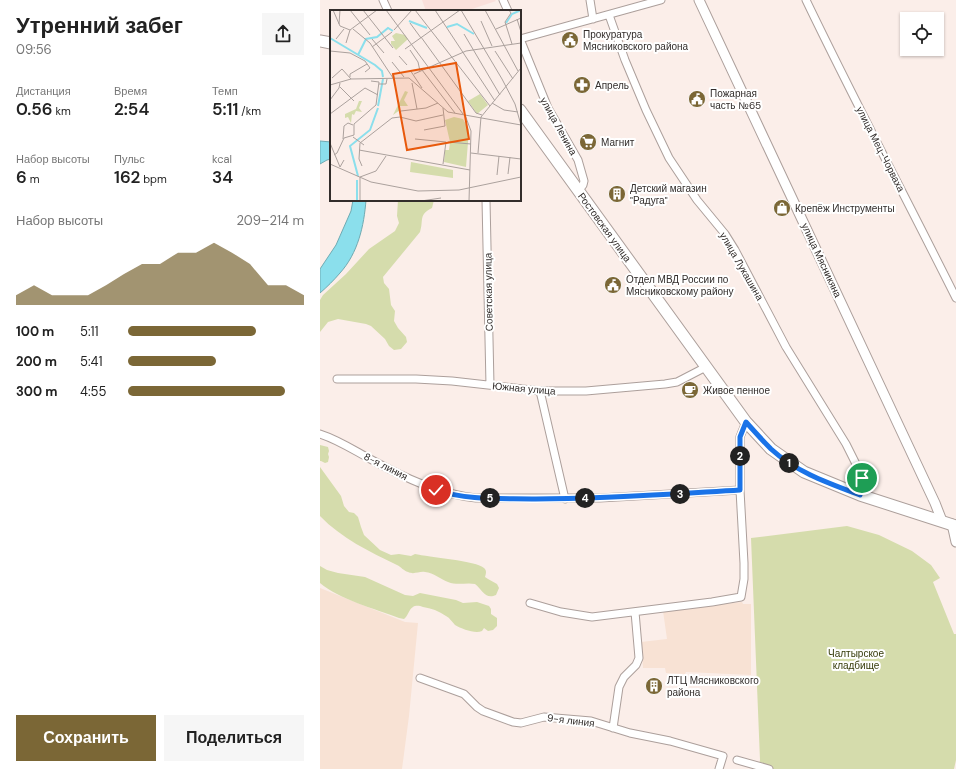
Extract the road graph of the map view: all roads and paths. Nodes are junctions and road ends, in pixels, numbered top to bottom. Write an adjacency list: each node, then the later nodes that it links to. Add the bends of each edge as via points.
1 (383, 0): 7 (street)
2 (503, 0): 8 (street)
3 (590, 0): 10 (street)
4 (661, 0): 9 (street)
5 (699, 0): 28 (street, улица Мясникяна, via 936,503)
6 (806, 0): 18 (street, улица Мец-Чорваха)
7 (388, 10)
8 (508, 10)
9 (609, 15): 10 (street); 26 (street, улица Лукашина, via 646,110 669,158 735,250 786,347 846,444 861,474 863,483)
10 (593, 19): 11 (street)
11 (521, 39)
12 (320, 41): 14 (main road)
13 (521, 41): 16 (street, улица Ленина, via 548,108 578,160 584,180)
14 (330, 43)
15 (521, 111): 16 (main road, Ростовская улица)
16 (579, 190): 19 (main road, Ростовская улица)
17 (486, 201): 21 (street, Советская улица)
18 (956, 298)
19 (706, 367): 22 (street, Южная улица, via 677,382 650,386 586,391); 23 (main road, Ростовская улица)
20 (337, 379): 21 (street, Южная улица, via 416,379)
21 (490, 385): 22 (street, Южная улица)
22 (540, 391): 27 (street)
23 (746, 422): 25 (street, via 740,437); 26 (main road, Ростовская улица, via 771,449 793,465 817,478)
24 (320, 434): 27 (street, 8-я линия, via 411,479 449,494 476,498)
25 (740, 490): 27 (street, 8-я линия); 31 (street, via 744,563 741,597)
26 (860, 495): 28 (main road, Ростовская улица)
27 (565, 499)
28 (950, 524): 29 (street, улица Мясникяна)
29 (956, 542)
30 (530, 604): 31 (street, via 592,617)
31 (635, 612): 33 (street, via 639,658 619,687)
32 (420, 678): 33 (street, 9-я линия, via 464,694 483,711 513,722 521,723 551,716 591,721)
33 (613, 728): 35 (street, 9-я линия, via 723,756)
34 (737, 760): 36 (street)
35 (719, 769)
36 (769, 769)

